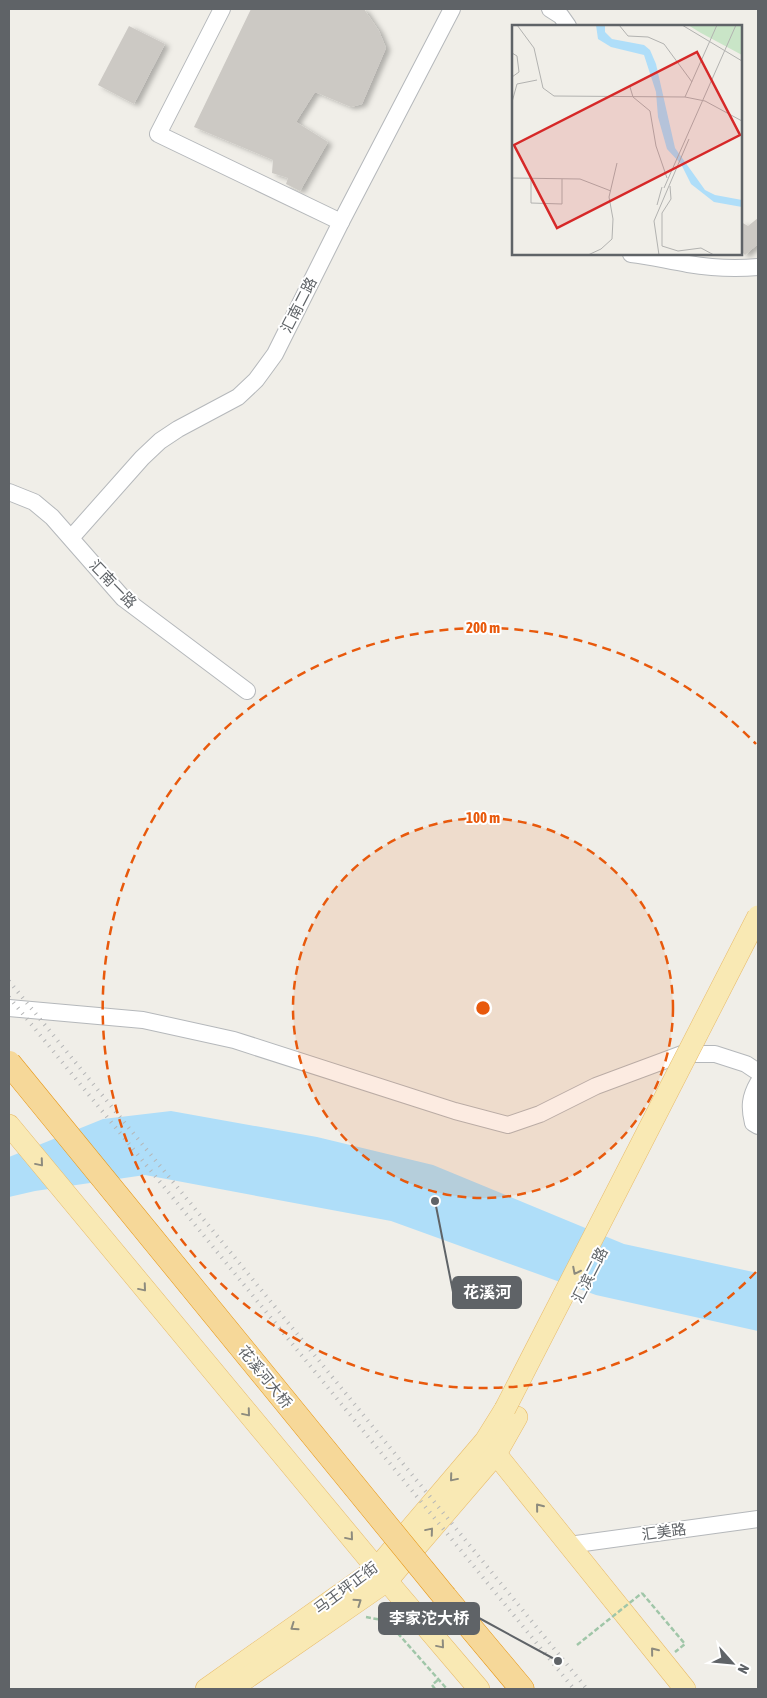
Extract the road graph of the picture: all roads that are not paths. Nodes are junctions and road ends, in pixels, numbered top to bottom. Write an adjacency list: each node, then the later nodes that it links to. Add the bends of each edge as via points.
1 (222, 9): 5 (street, via 158,134)
2 (452, 9): 5 (street, 汇南二路)
3 (550, 9): 4 (street)
4 (567, 25)
5 (341, 222): 9 (street, 汇南二路, via 275,354 256,380 238,398 160,441)
6 (640, 255): 7 (street, via 735,269)
7 (758, 267)
8 (9, 492): 9 (street, 汇南一路, via 34,502)
9 (71, 538): 10 (street, 汇南一路, via 123,598)
10 (247, 691)
11 (758, 916): 20 (main road, 汇滨二路, one-way to 20, bridge)
12 (758, 946): 20 (main road, 汇滨二路)
13 (9, 1008): 15 (street, via 143,1020 234,1040 508,1125 540,1114 596,1086 682,1054 715,1054 746,1064)
14 (9, 1063): 25 (highway, 花溪河大桥, bridge)
15 (758, 1072)
16 (758, 1083): 19 (street, via 752,1094 750,1112 753,1123)
17 (9, 1084): 25 (highway, 花溪河大桥)
18 (9, 1125): 24 (main road, one-way to 24)
19 (758, 1126)
20 (511, 1413): 21 (main road, 汇滨二路)
21 (490, 1447): 23 (main road, one-way to 21); 24 (main road, 马王坪正街)
22 (758, 1519): 23 (street, 汇美路)
23 (569, 1546): 31 (main road, one-way to 23)
24 (381, 1575): 26 (main road, 马王坪正街, one-way to 26); 27 (main road, 马王坪正街, one-way to 24); 28 (main road, one-way to 28)
25 (439, 1602): 29 (highway); 30 (highway, 花溪河大桥)
26 (206, 1689)
27 (231, 1689)
28 (478, 1689)
29 (502, 1689)
30 (522, 1689)
31 (684, 1689)

